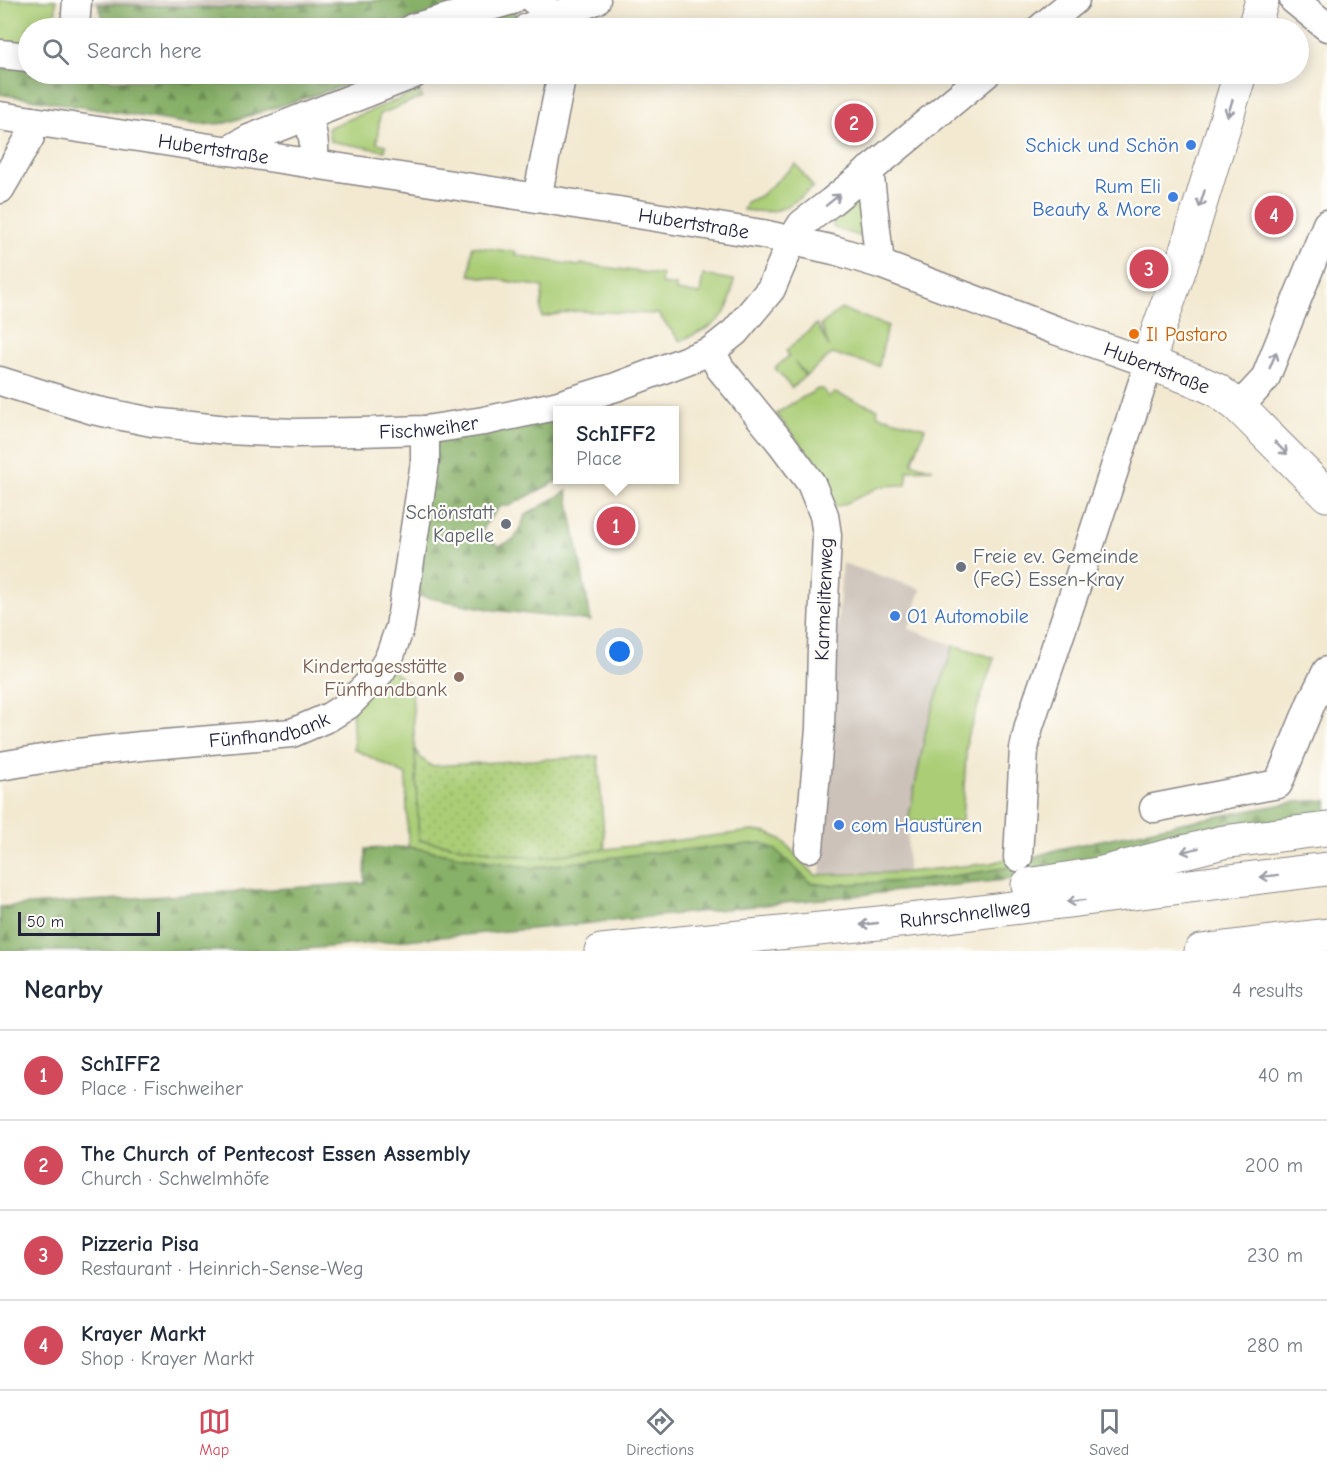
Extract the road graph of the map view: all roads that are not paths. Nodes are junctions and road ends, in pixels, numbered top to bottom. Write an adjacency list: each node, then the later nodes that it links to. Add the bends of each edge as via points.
1 (512, 0): 7 (street)
2 (596, 0): 6 (street)
3 (1076, 0): 8 (street)
4 (1262, 0): 9 (main road)
5 (1294, 0): 10 (street)
6 (550, 15)
7 (448, 18)
8 (1054, 18)
9 (1257, 18)
10 (1327, 27)
11 (0, 54): 12 (street)
12 (18, 56)
13 (389, 84): 18 (street)
14 (560, 84): 24 (street)
15 (974, 84): 22 (street, Fischweiher)
16 (1237, 84): 29 (main road, one-way to 29, via 1186,251 1167,334)
17 (0, 116): 19 (street, Hubertstraße)
18 (307, 116): 20 (street); 21 (street, via 312,126)
19 (32, 122): 20 (street, Hubertstraße); 23 (street, via 30,137)
20 (227, 151): 21 (street, Hubertstraße)
21 (314, 164): 24 (street, Hubertstraße)
22 (869, 170): 26 (street, Fischweiher, one-way to 22, via 802,224); 27 (street)
23 (0, 189)
24 (537, 198): 26 (street, Hubertstraße)
25 (1327, 224): 31 (street, one-way to 25, via 1265,379)
26 (792, 240): 27 (street, Hubertstraße); 28 (street, Fischweiher, via 771,289 735,332)
27 (880, 264): 29 (street, Hubertstraße)
28 (711, 351): 33 (street, Fischweiher); 40 (street, Karmelitenweg, via 720,368 811,483 824,515 827,535 820,729)
29 (1149, 363): 31 (main road, Hubertstraße); 41 (street, via 1029,726 1023,749)
30 (0, 381): 34 (street, Fischweiher, via 93,410 152,422 293,433)
31 (1240, 397): 35 (main road, Hubertstraße, one-way to 35)
32 (553, 406): 34 (street, Fischweiher)
33 (555, 406)
34 (425, 430): 37 (street, Fünfhandbank, via 425,462 400,627 381,671 348,705 292,733 78,753)
35 (1327, 495)
36 (1327, 671): 38 (street, via 1278,784)
37 (0, 766)
38 (1154, 808)
39 (1327, 829): 43 (main road, one-way to 43, via 1223,842 1098,874 1029,884)
40 (809, 848)
41 (1018, 857)
42 (1327, 869): 43 (main road, Ruhrschnellweg, one-way to 43)
43 (948, 916): 45 (main road, Ruhrschnellweg, one-way to 45)
44 (1327, 936): 46 (main road)
45 (601, 951)
46 (1200, 951)

